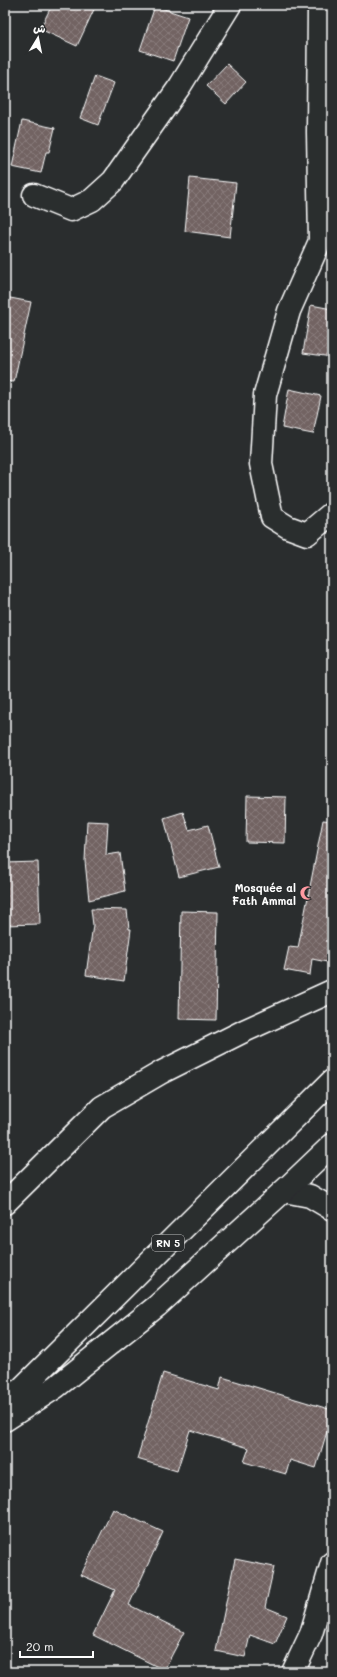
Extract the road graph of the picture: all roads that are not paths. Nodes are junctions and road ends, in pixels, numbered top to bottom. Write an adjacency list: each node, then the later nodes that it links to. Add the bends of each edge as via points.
1 (230, 5): 3 (main road, via 180,86 113,181 92,200 71,210)
2 (319, 5): 4 (main road, via 320,241 289,311 265,395 261,464 272,517 288,527 307,534)
3 (34, 195)
4 (332, 513)
5 (332, 991): 9 (main road, via 162,1072 102,1107)
6 (332, 1081): 11 (main road, RN 5)
7 (332, 1145): 8 (main road)
8 (284, 1191): 10 (main road, via 310,1196); 12 (main road, via 157,1306 56,1388)
9 (5, 1203)
10 (332, 1209)
11 (5, 1405)
12 (5, 1420)
13 (332, 1563): 14 (main road, via 311,1634)
14 (293, 1672)

